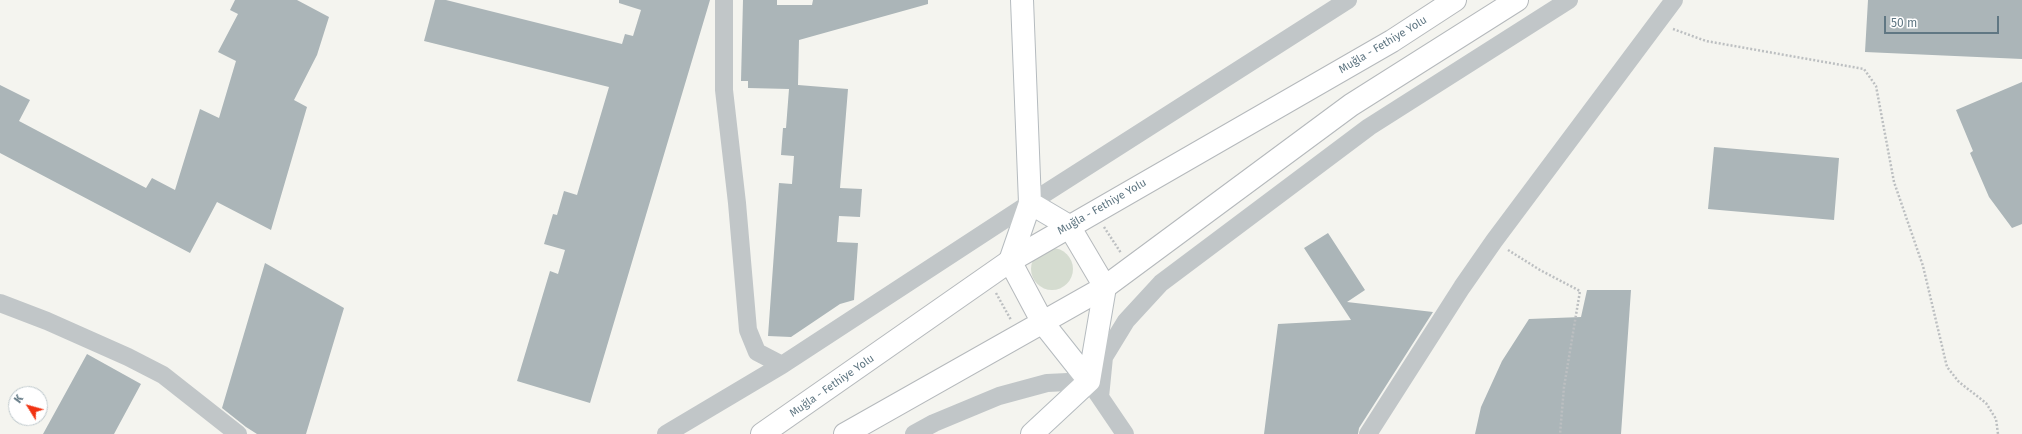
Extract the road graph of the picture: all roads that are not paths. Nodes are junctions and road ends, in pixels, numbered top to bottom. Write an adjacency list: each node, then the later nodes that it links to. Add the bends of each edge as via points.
1 (724, 0): 14 (street, via 724,90 748,330 757,352)
2 (1022, 0): 8 (main road)
3 (1348, 0): 8 (street)
4 (1455, 0): 9 (main road, Muğla - Fethiye Yolu, via 1392,41)
5 (1517, 0): 11 (main road, via 1351,104)
6 (1569, 0): 15 (street, via 1369,127 1161,283 1126,321 1104,357)
7 (1674, 0): 23 (street, via 1494,241)
8 (1030, 203): 9 (main road); 10 (main road); 14 (street)
9 (1069, 226): 10 (main road, Muğla - Fethiye Yolu); 11 (main road)
10 (1010, 261): 13 (main road); 18 (main road, Muğla - Fethiye Yolu)
11 (1105, 287): 13 (main road); 15 (main road)
12 (0, 303): 16 (street, via 47,321 163,375)
13 (1043, 323): 15 (main road); 19 (main road)
14 (782, 364): 17 (street)
15 (1094, 389): 20 (street, via 1047,383 999,396); 21 (main road); 22 (street)
16 (238, 434)
17 (666, 434)
18 (762, 434)
19 (846, 434)
20 (914, 434)
21 (1032, 434)
22 (1126, 434)
23 (1368, 434)

